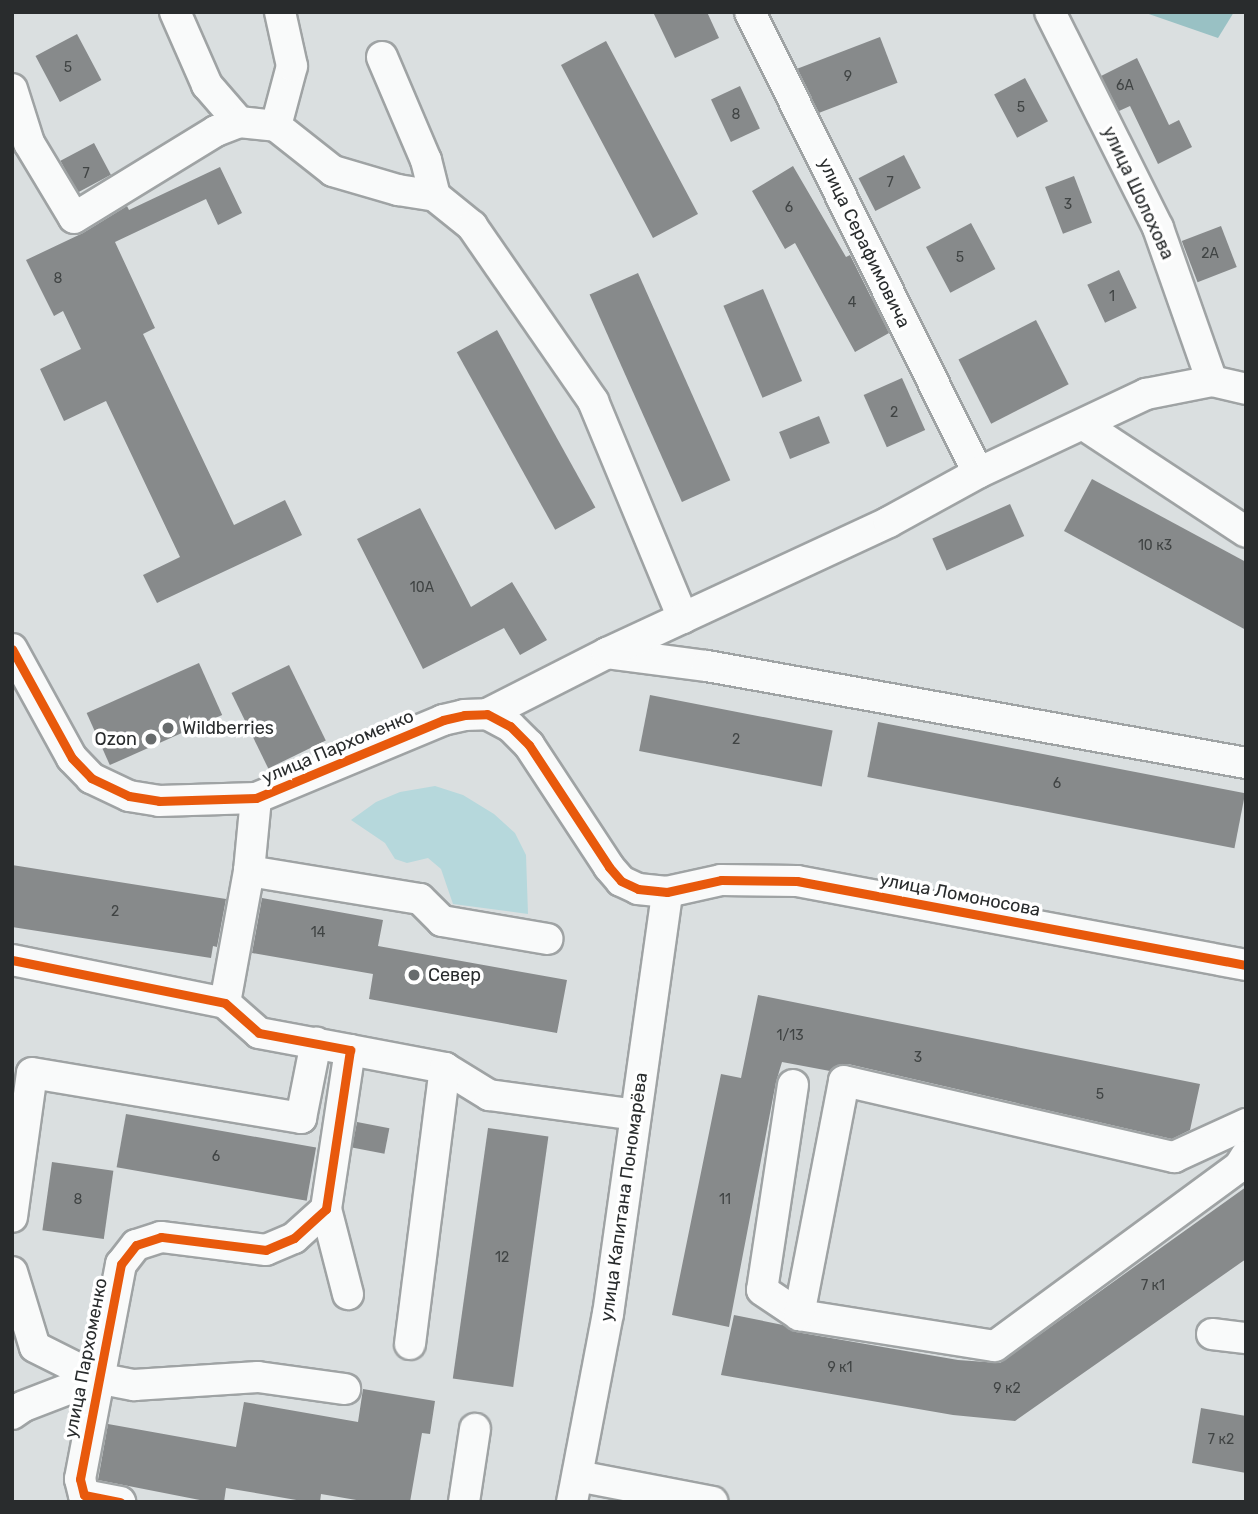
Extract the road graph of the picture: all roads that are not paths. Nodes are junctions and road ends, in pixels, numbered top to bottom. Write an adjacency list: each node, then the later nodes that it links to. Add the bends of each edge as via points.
1 (175, 12): 7 (street, via 207,85)
2 (280, 12): 8 (street, via 292,66)
3 (750, 12): 13 (street, улица Серафимовича)
4 (1050, 12): 10 (street, улица Шолохова, via 1158,228)
5 (382, 57): 9 (street, via 426,160)
6 (12, 89): 7 (street, via 29,143 74,218 216,131)
7 (239, 122): 8 (street)
8 (276, 126): 9 (street, via 334,171)
9 (435, 196): 15 (street, via 472,226 593,401)
10 (1212, 380): 11 (street); 12 (street, via 1146,394)
11 (1246, 389)
12 (1084, 425): 13 (street); 14 (street)
13 (978, 473): 15 (street, via 888,522)
14 (1246, 532)
15 (683, 618): 17 (street)
16 (12, 649): 20 (street, улица Пархоменко, via 72,758 91,778 129,796 159,802)
17 (607, 653): 18 (street); 19 (street, via 707,666)
18 (504, 714): 20 (street, улица Пархоменко, via 443,720); 22 (street, via 621,881 638,889)
19 (1246, 763)
20 (256, 798): 21 (street)
21 (250, 872): 23 (street, via 420,899 442,922); 26 (street)
22 (667, 892): 25 (street, улица Ломоносова, via 721,880 797,881); 31 (street, улица Капитана Пономарёва)
23 (547, 939)
24 (12, 960): 26 (street)
25 (1246, 965)
26 (225, 1003): 27 (street, via 259,1033)
27 (316, 1042): 28 (street); 35 (street, via 301,1118 32,1073)
28 (350, 1050): 29 (street); 34 (street)
29 (445, 1068): 31 (street, via 489,1095); 41 (street)
30 (793, 1085): 38 (street, via 762,1290)
31 (635, 1115): 46 (street, улица Капитана Пономарёва, via 608,1314)
32 (1246, 1124): 38 (street, via 1174,1157 844,1081)
33 (1246, 1156): 38 (street, via 1238,1167 995,1346)
34 (326, 1209): 37 (street); 42 (street, улица Пархоменко, via 294,1238 266,1250 161,1237 136,1245 121,1264)
35 (12, 1217)
36 (12, 1272): 42 (street, via 35,1347)
37 (348, 1294)
38 (799, 1315)
39 (1212, 1334): 40 (street)
40 (1246, 1338)
41 (410, 1344)
42 (97, 1378): 43 (street, via 134,1385 258,1377); 44 (street); 47 (street, улица Пархоменко, via 80,1479 84,1495)
43 (345, 1389)
44 (12, 1414)
45 (475, 1429): 48 (street)
46 (575, 1489): 49 (street)
47 (120, 1502)
48 (464, 1502)
49 (713, 1502)

